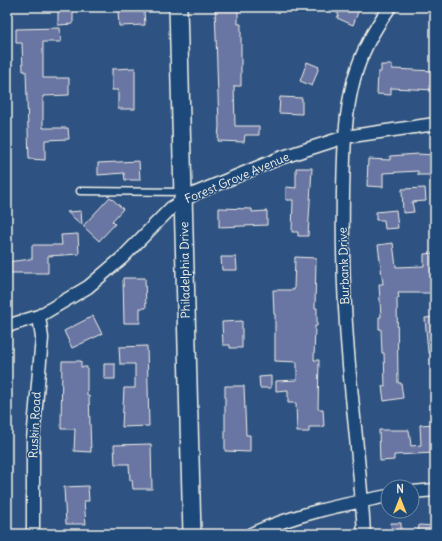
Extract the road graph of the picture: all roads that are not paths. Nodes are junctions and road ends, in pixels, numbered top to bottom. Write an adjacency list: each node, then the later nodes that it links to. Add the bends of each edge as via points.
1 (178, 7): 6 (main road, Philadelphia Drive)
2 (390, 7): 4 (street, Burbank Drive, via 371,36 360,60 350,96)
3 (435, 124): 4 (street, Forest Grove Avenue)
4 (345, 137): 6 (street, Forest Grove Avenue, via 280,158); 12 (street, Burbank Drive, via 343,266 349,367)
5 (80, 191): 6 (lane)
6 (183, 196): 7 (street, Forest Grove Avenue, via 102,277 74,297); 14 (main road, Philadelphia Drive)
7 (39, 316): 8 (street, Forest Grove Avenue); 13 (street, Ruskin Road, via 42,338 33,440)
8 (7, 326)
9 (435, 490): 10 (street)
10 (420, 491)
11 (380, 498): 12 (street)
12 (362, 501): 15 (street, via 301,515); 16 (street, Burbank Drive)
13 (34, 534)
14 (192, 534)
15 (251, 534)
16 (364, 534)

